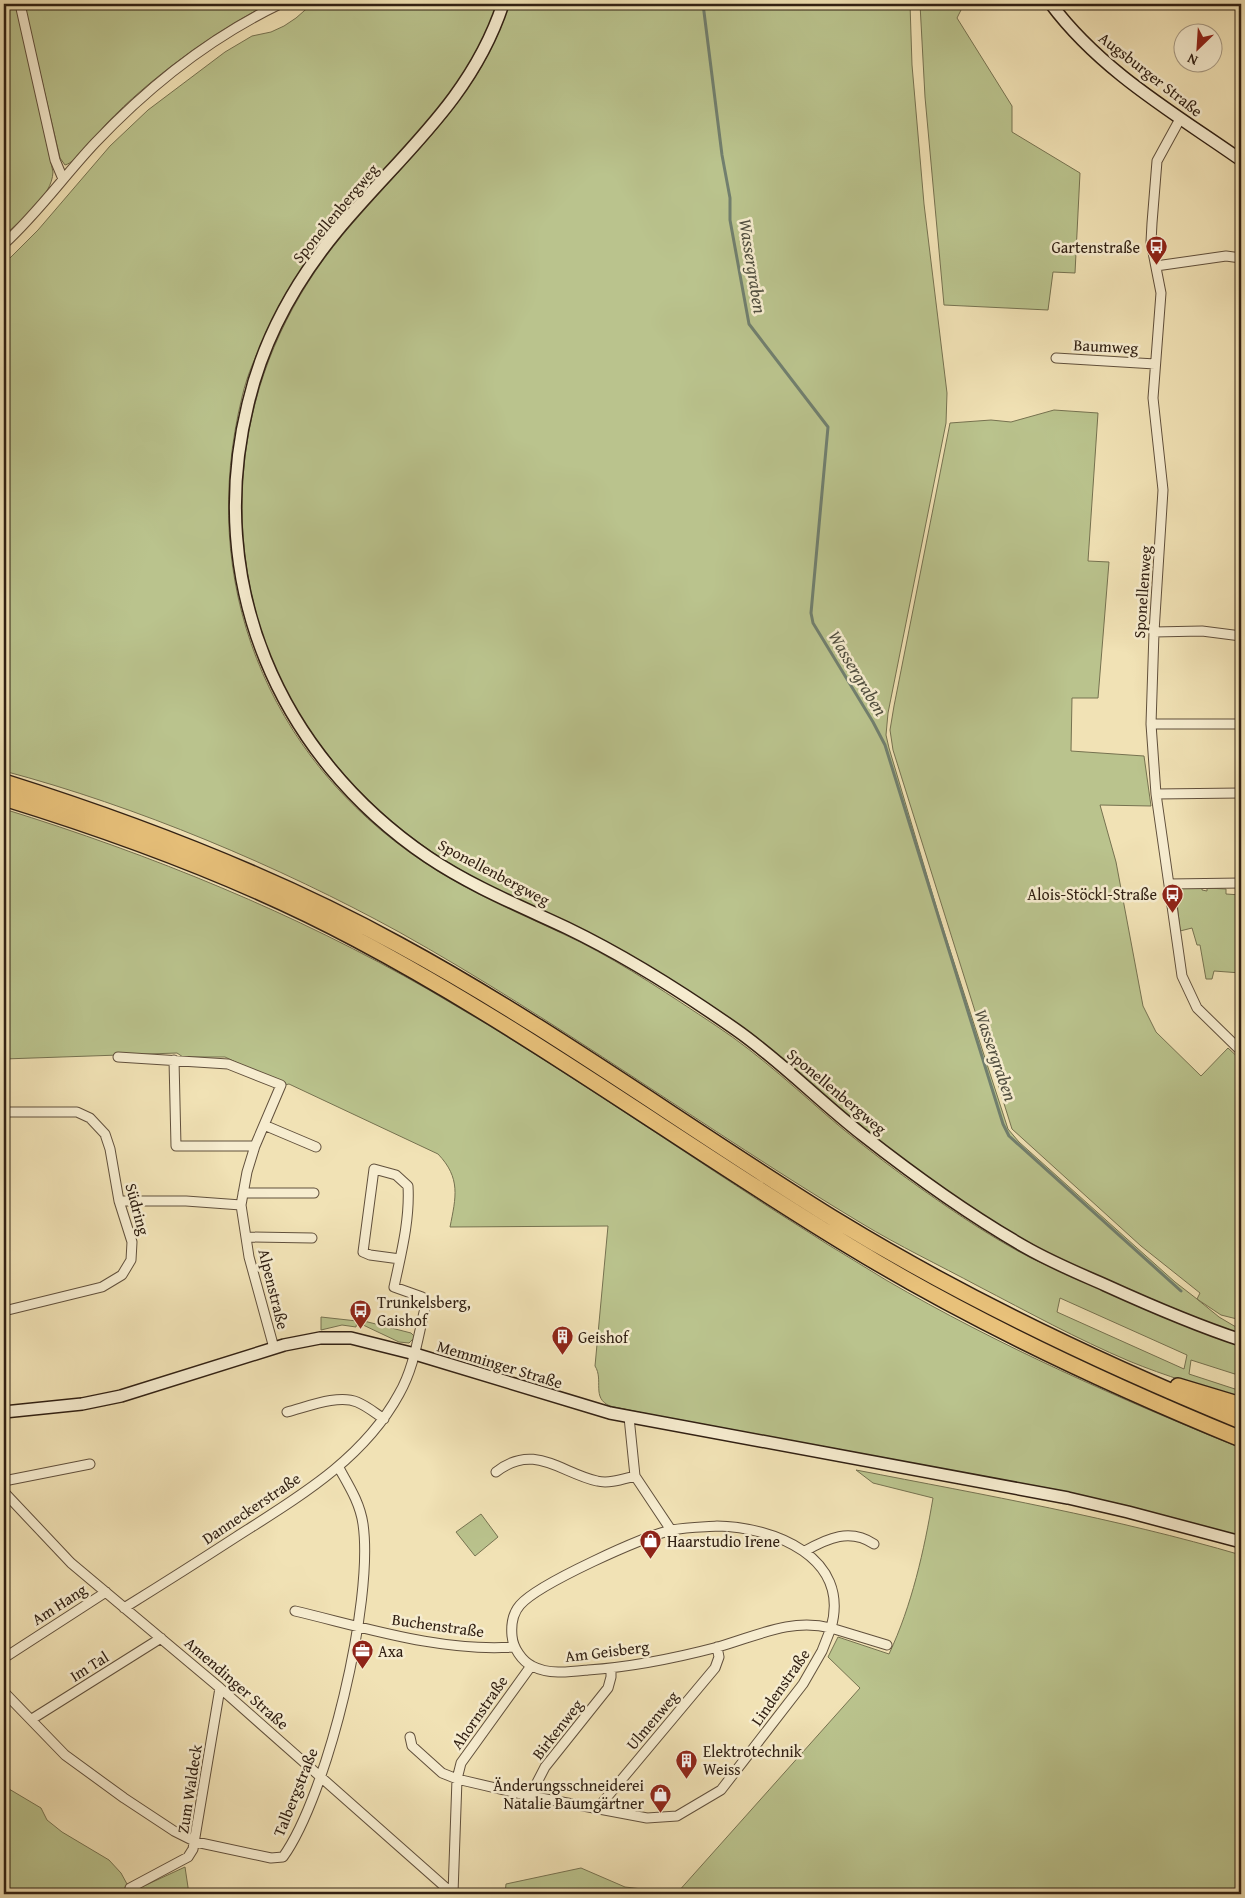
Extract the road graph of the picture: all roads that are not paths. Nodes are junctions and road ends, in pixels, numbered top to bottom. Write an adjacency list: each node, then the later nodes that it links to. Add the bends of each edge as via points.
1 (20, 4): 7 (street)
2 (280, 4): 7 (street, via 227,33 170,74 112,125)
3 (503, 4): 38 (street, Sponellenbergweg, via 476,66 444,112 343,225 304,275 275,325 255,379 238,461 238,557 253,628 274,682 290,712 357,799 426,856 491,893 595,942 714,1015 755,1044 858,1132 1022,1246 1150,1305)
4 (1051, 4): 5 (street, Augsburger Straße, via 1067,26 1103,60)
5 (1180, 119): 6 (street, Augsburger Straße); 10 (street, Sponellenweg, via 1159,154 1156,168 1151,242)
6 (1241, 160)
7 (63, 179): 8 (street)
8 (4, 244)
9 (1241, 258): 10 (street, via 1226,256)
10 (1156, 266): 12 (street, Sponellenweg, via 1161,299)
11 (1056, 358): 12 (street, Baumweg)
12 (1154, 364): 13 (street, Sponellenweg, via 1153,398 1164,490)
13 (1154, 632): 14 (street, via 1202,631); 15 (street, Sponellenweg)
14 (1241, 636)
15 (1151, 724): 16 (street); 19 (street, Sponellenweg)
16 (1241, 724)
17 (4, 782): 41 (highway, via 187,846 292,891 397,943 521,1016 885,1250 1008,1316)
18 (1241, 793): 19 (street)
19 (1156, 794): 22 (street, Sponellenweg)
20 (4, 798): 48 (highway, via 221,875 354,938 527,1037 755,1187 894,1273 1052,1355)
21 (1241, 883): 22 (street)
22 (1169, 884): 23 (street, Sponellenweg, via 1186,987 1197,1008)
23 (1241, 1051)
24 (118, 1057): 25 (street, Alpenstraße)
25 (174, 1060): 27 (street, Alpenstraße, via 228,1064 280,1085); 28 (street, via 176,1146)
26 (4, 1112): 32 (street, Südring, via 77,1112 90,1118 105,1134)
27 (264, 1125): 28 (street, Alpenstraße); 29 (street)
28 (255, 1146): 30 (street, Alpenstraße)
29 (316, 1147)
30 (244, 1193): 31 (street); 33 (street, Alpenstraße)
31 (314, 1193)
32 (119, 1201): 33 (street); 37 (street, Südring, via 132,1242 131,1260 122,1275 102,1287)
33 (241, 1205): 34 (street, Alpenstraße)
34 (247, 1237): 35 (street, Alpenstraße); 39 (street, Alpenstraße, via 249,1258)
35 (312, 1238)
36 (400, 1259): 36 (street, via 410,1209 408,1186 396,1175 374,1168 363,1252); 40 (street, Danneckerstraße, via 394,1287 422,1297 426,1304)
37 (4, 1311)
38 (1241, 1340)
39 (274, 1348): 40 (street, Memminger Straße, via 311,1339 333,1338 364,1341); 43 (street, Memminger Straße, via 121,1396 82,1404)
40 (415, 1354): 45 (street, Memminger Straße, via 565,1401); 46 (street, Danneckerstraße, via 407,1379)
41 (1121, 1371): 42 (highway); 47 (highway)
42 (1241, 1405)
43 (4, 1412)
44 (288, 1412): 46 (street, via 348,1400 356,1401)
45 (629, 1417): 52 (street); 56 (street, Memminger Straße, via 1068,1498)
46 (384, 1419): 50 (street, Danneckerstraße)
47 (1241, 1421)
48 (1241, 1439)
49 (90, 1464): 53 (street)
50 (339, 1468): 60 (street, Danneckerstraße); 62 (street, Talbergstraße, via 355,1497 363,1523 364,1565)
51 (496, 1472): 52 (street, via 505,1465 524,1460 558,1465 597,1481)
52 (634, 1476): 55 (street)
53 (4, 1481)
54 (4, 1492): 59 (street, Amendinger Straße, via 72,1563)
55 (672, 1530): 58 (street, via 717,1526 751,1528 786,1540); 66 (street, via 588,1565 526,1599 512,1619)
56 (1241, 1542)
57 (874, 1544): 58 (street, via 860,1536 843,1535)
58 (805, 1551): 63 (street, via 818,1563 831,1586 835,1610)
59 (106, 1592): 60 (street, Amendinger Straße); 68 (street, Am Hang)
60 (124, 1608): 64 (street, Amendinger Straße)
61 (295, 1611): 62 (street)
62 (358, 1626): 66 (street, Buchenstraße, via 422,1641); 75 (street, Talbergstraße)
63 (832, 1628): 65 (street, Am Geisberg); 67 (street, Am Geisberg, via 804,1623 790,1625); 78 (street, Lindenstraße, via 803,1684 721,1790 677,1816 648,1818)
64 (162, 1638): 71 (street, Amendinger Straße); 73 (street, Im Tal)
65 (887, 1645)
66 (514, 1647): 69 (street)
67 (717, 1647): 70 (street, Am Geisberg); 78 (street, Ulmenweg, via 719,1657 715,1668)
68 (4, 1658)
69 (531, 1666): 70 (street, Am Geisberg, via 557,1672); 76 (street, Ahornstraße, via 461,1763)
70 (611, 1668): 77 (street, Birkenweg, via 608,1688 545,1767)
71 (220, 1688): 75 (street, Amendinger Straße); 79 (street, Zum Waldeck)
72 (4, 1692): 73 (street, Talbergstraße)
73 (32, 1719): 79 (street, Talbergstraße, via 65,1755 124,1798)
74 (410, 1737): 76 (street, via 412,1746 442,1773)
75 (321, 1775): 79 (street, Talbergstraße, via 283,1857 271,1858); 81 (street, Amendinger Straße)
76 (457, 1779): 77 (street); 81 (street, Ahornstraße)
77 (530, 1796): 78 (street, Lindenstraße)
78 (597, 1809)
79 (196, 1842): 80 (street, Zum Waldeck, via 188,1856)
80 (130, 1888)
81 (453, 1894)

